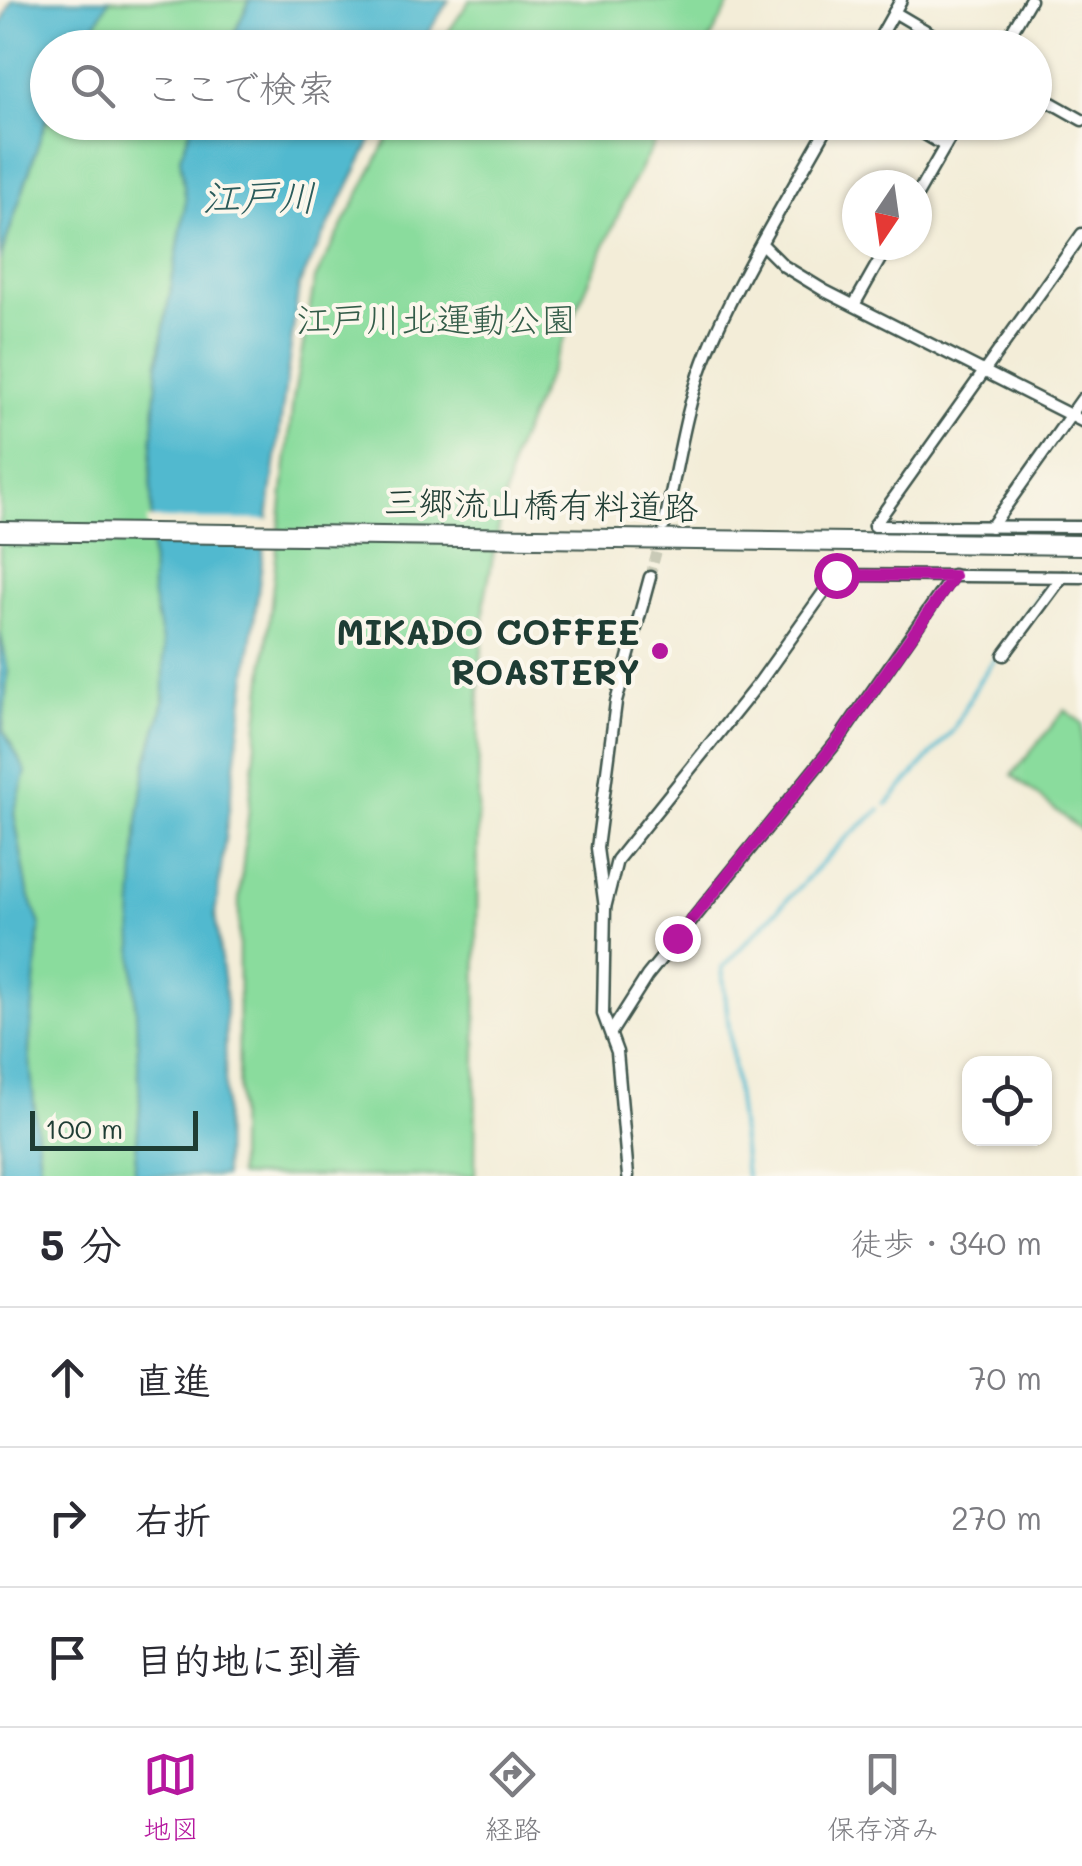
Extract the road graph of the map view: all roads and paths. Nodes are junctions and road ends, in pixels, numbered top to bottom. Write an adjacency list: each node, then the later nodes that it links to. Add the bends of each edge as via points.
1 (902, 0): 3 (street)
2 (1030, 0): 6 (street)
3 (894, 12): 4 (street); 5 (street)
4 (884, 30)
5 (924, 30)
6 (1012, 30)
7 (1052, 103): 8 (street)
8 (1082, 120)
9 (820, 140): 15 (street)
10 (935, 140): 12 (street)
11 (948, 140): 12 (street)
12 (945, 146): 13 (street)
13 (931, 170)
14 (1082, 234): 18 (street)
15 (764, 246): 17 (street, via 800,278); 24 (street, via 698,380)
16 (880, 260): 17 (street)
17 (854, 305): 18 (street)
18 (984, 370): 20 (street); 21 (street, via 874,526)
19 (1082, 399): 20 (street)
20 (1076, 418): 21 (street)
21 (991, 527): 22 (street)
22 (1082, 528)
23 (0, 531): 24 (main road, 三郷流山橋有料道路)
24 (671, 531): 25 (main road, 三郷流山橋有料道路)
25 (1082, 544)
26 (954, 576): 28 (street); 31 (street, via 836,575 617,860); 32 (street, via 839,739 647,976)
27 (650, 577): 31 (street, via 611,732 597,848)
28 (1062, 577): 29 (street); 30 (street)
29 (1082, 577)
30 (1004, 654)
31 (605, 908): 32 (street, via 603,1014)
32 (612, 1031): 33 (street)
33 (628, 1176)

